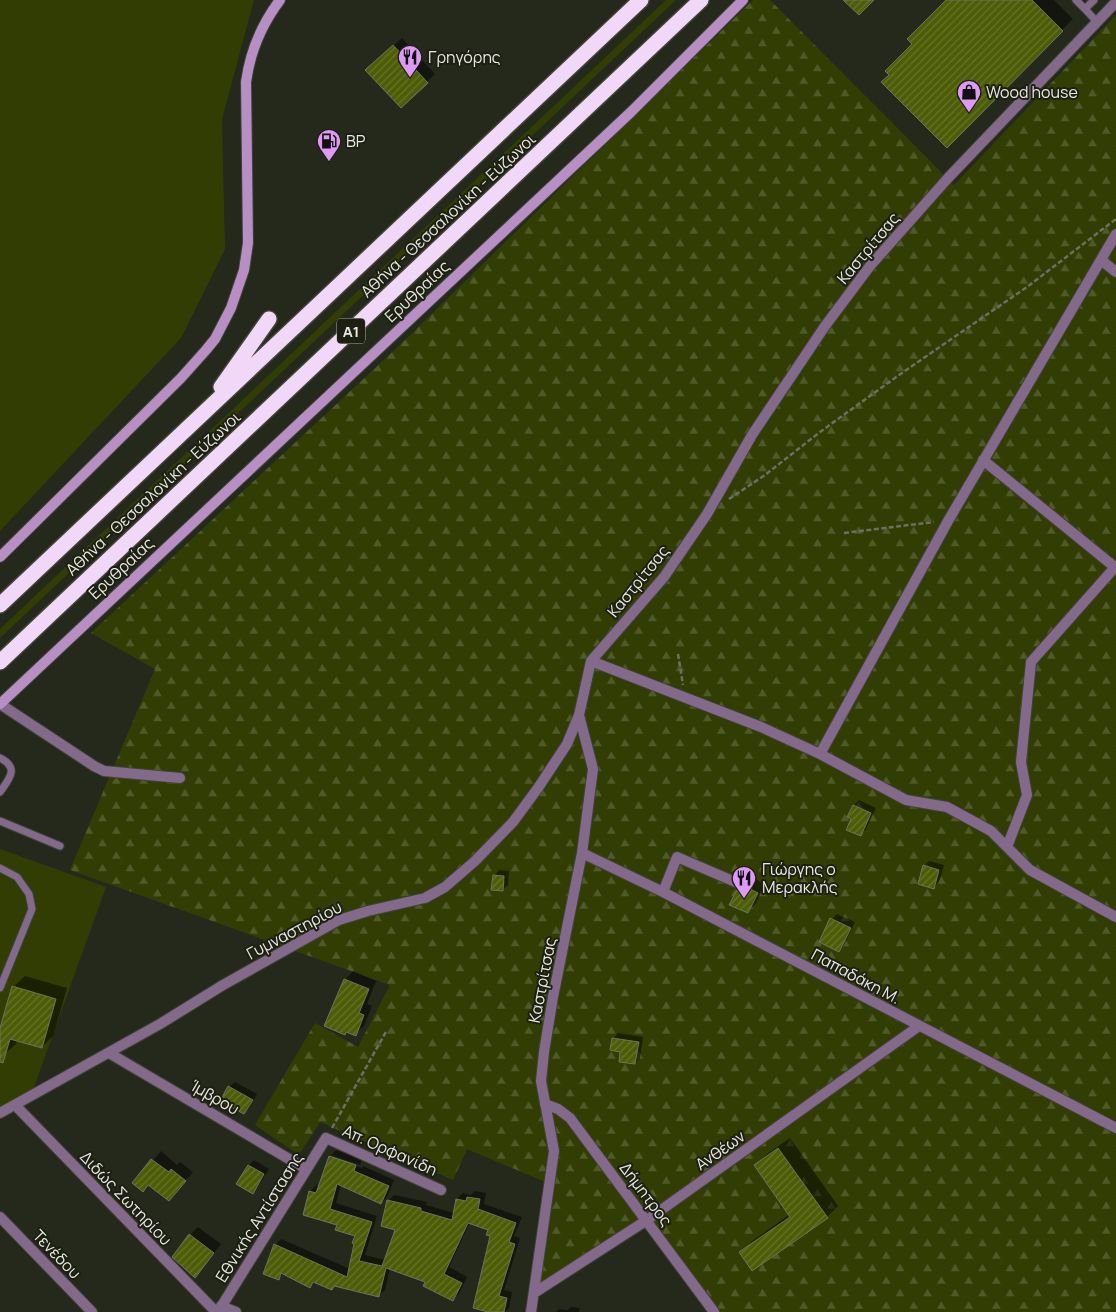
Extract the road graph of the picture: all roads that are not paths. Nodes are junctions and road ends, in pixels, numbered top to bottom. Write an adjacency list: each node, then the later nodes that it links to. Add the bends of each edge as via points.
1 (280, 0): 16 (main road, via 261,32 246,82 248,243 244,270 231,308 215,339 187,371)
2 (641, 0): 14 (highway, Αθήνα - Θεσσαλονίκη - Εύζωνοι / Α1)
3 (701, 0): 20 (highway, Αθήνα - Θεσσαλονίκη - Εύζωνοι / Α1)
4 (743, 0): 21 (main road, Ερυθραίας, via 631,112)
5 (1076, 0): 8 (lane)
6 (1094, 0): 8 (lane)
7 (1116, 2): 9 (street, Καστρίτσας)
8 (1085, 9): 9 (lane)
9 (1097, 22): 19 (street, Καστρίτσας, via 948,178 870,266 788,380 707,514 664,577)
10 (1116, 234): 11 (street)
11 (1101, 260): 12 (street); 15 (street)
12 (1116, 272)
13 (268, 319): 14 (highway)
14 (203, 413): 18 (highway, Αθήνα - Θεσσαλονίκη - Εύζωνοι / Α1)
15 (983, 460): 17 (street); 23 (street)
16 (0, 557)
17 (1115, 567): 29 (street, via 1031,662 1020,762 1027,795)
18 (0, 605)
19 (591, 661): 22 (street, Καστρίτσας); 23 (street, via 761,727)
20 (0, 662)
21 (0, 704): 25 (street, via 104,771)
22 (579, 715): 30 (street, Καστρίτσας, via 593,769); 37 (street, Γυμναστηρίου, via 567,744 513,822 445,887 426,898 339,920)
23 (820, 754): 29 (street, via 906,800 947,807 991,831)
24 (0, 758): 26 (lane, via 11,768 11,777)
25 (180, 778)
26 (0, 792)
27 (0, 821): 28 (lane)
28 (60, 846)
29 (1007, 847): 34 (street, via 1030,870)
30 (582, 853): 33 (street, Παπαδάκη Μ.); 38 (street, Καστρίτσας, via 544,1052 542,1081)
31 (0, 868): 35 (lane, via 17,877 28,894 32,909)
32 (740, 884): 33 (street, via 677,857)
33 (663, 892): 36 (street, Παπαδάκη Μ.)
34 (1116, 917)
35 (0, 988)
36 (919, 1026): 41 (street, Παπαδάκη Μ.); 46 (street, Ανθέων)
37 (109, 1053): 39 (street, Γυμναστηρίου); 43 (street, Ίμβρου)
38 (545, 1104): 46 (street, Δήμητρος, via 570,1118); 47 (street, Καστρίτσας, via 554,1151)
39 (15, 1105): 40 (street, Γυμναστηρίου); 48 (street, Διδώς Σωτηρίου)
40 (0, 1113)
41 (1116, 1128)
42 (326, 1138): 43 (street, Εθνικής Αντίστασης); 44 (street, Απ. Ορφανίδη)
43 (306, 1169): 48 (street, Εθνικής Αντίστασης)
44 (441, 1190)
45 (0, 1217): 49 (street, Τενέδου)
46 (647, 1220): 47 (street, Ανθέων); 52 (street, Δήμητρος)
47 (534, 1293): 51 (street, Καστρίτσας)
48 (218, 1310): 50 (street, Διδώς Σωτηρίου)
49 (92, 1312)
50 (236, 1312)
51 (531, 1312)
52 (714, 1312)

